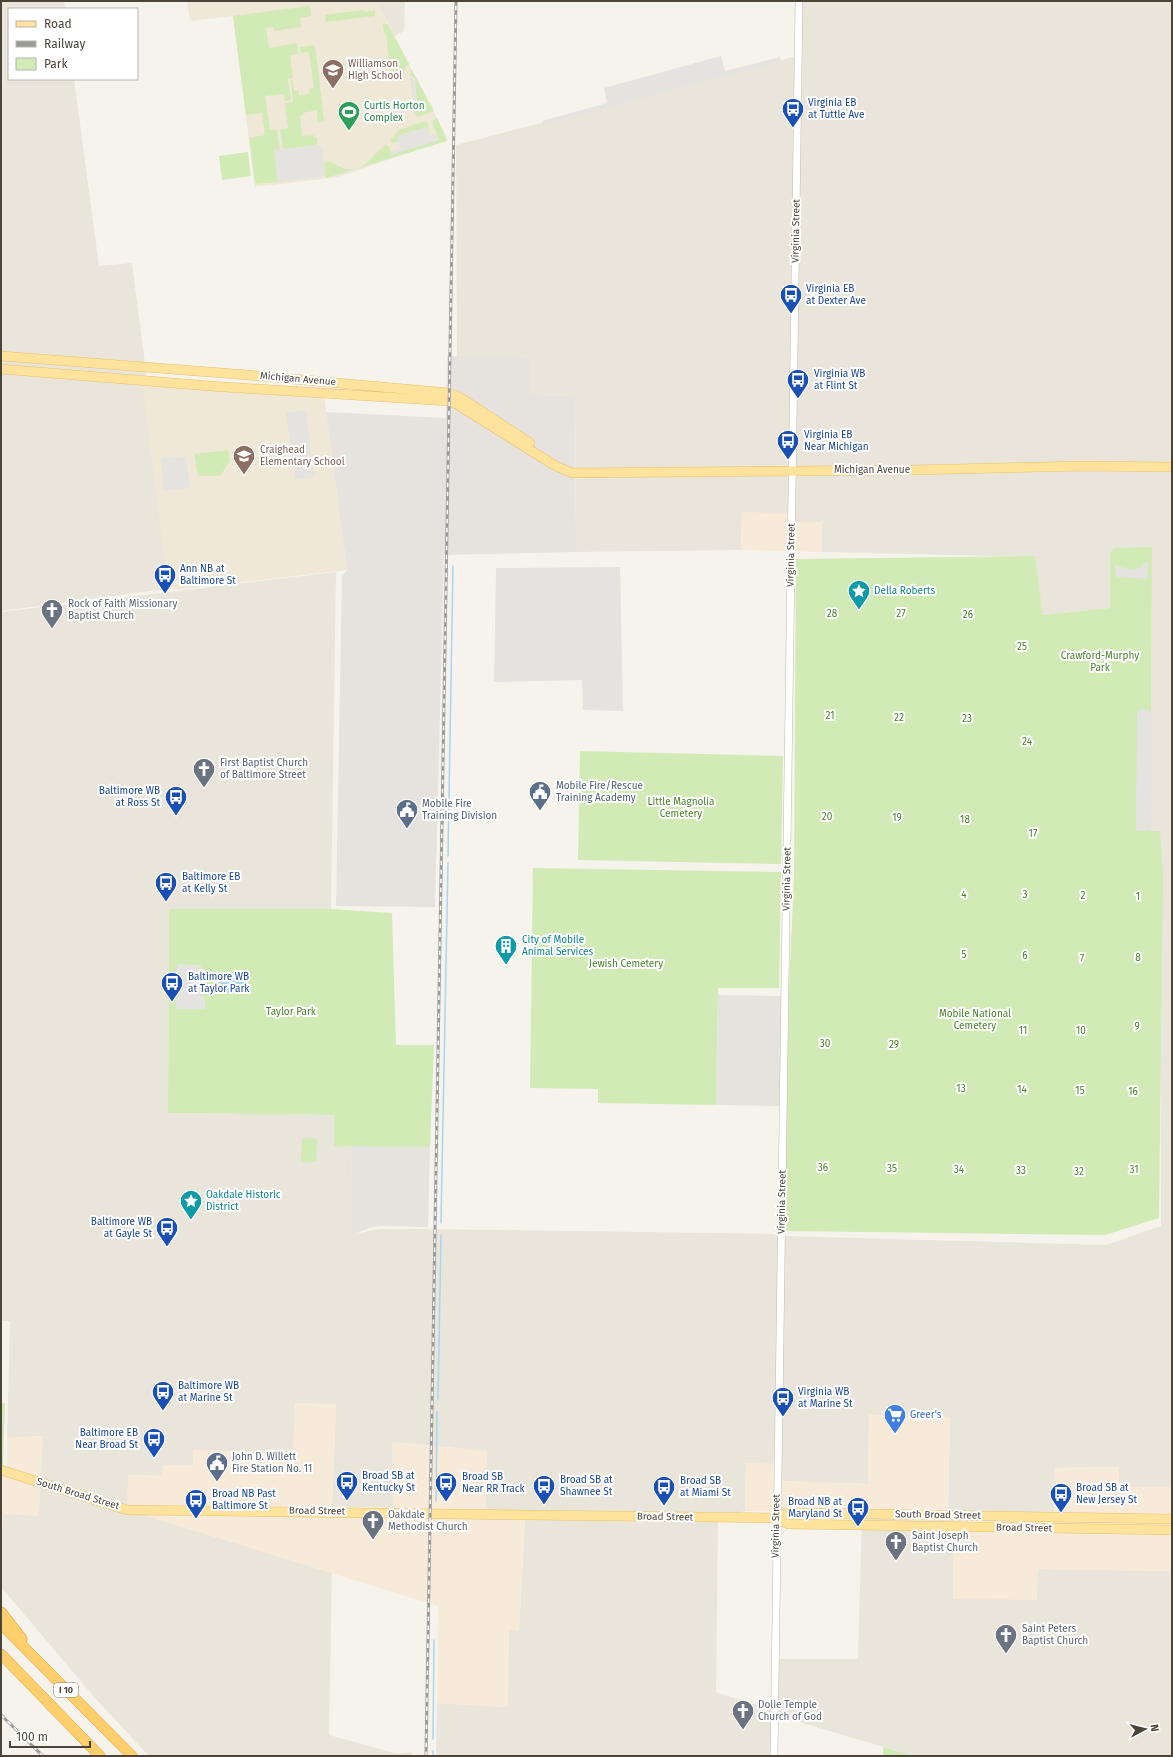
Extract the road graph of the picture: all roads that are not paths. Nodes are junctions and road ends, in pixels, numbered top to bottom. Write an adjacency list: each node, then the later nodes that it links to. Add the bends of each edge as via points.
1 (799, 1): 5 (street, Virginia Street)
2 (1, 356): 6 (main road, Michigan Avenue, via 248,374 449,393 564,465)
3 (1, 369): 6 (main road, Michigan Avenue, via 449,401 554,465)
4 (1172, 467): 5 (main road, Michigan Avenue)
5 (792, 471): 6 (main road, Michigan Avenue); 9 (street, Virginia Street)
6 (572, 473)
7 (1, 1470): 8 (main road, South Broad Street, via 128,1510)
8 (157, 1509): 9 (main road, Broad Street)
9 (776, 1518): 10 (main road, South Broad Street, via 787,1513 806,1513); 11 (main road, Broad Street, via 788,1524); 20 (street, Virginia Street)
10 (1172, 1519)
11 (1172, 1530)
12 (1, 1612): 15 (highway)
13 (1, 1624): 15 (highway, I 10)
14 (1, 1654): 17 (highway, I 10)
15 (39, 1663): 19 (highway, I 10)
16 (1, 1664): 17 (highway)
17 (24, 1677): 18 (highway, I 10)
18 (100, 1756)
19 (132, 1756)
20 (774, 1756)

